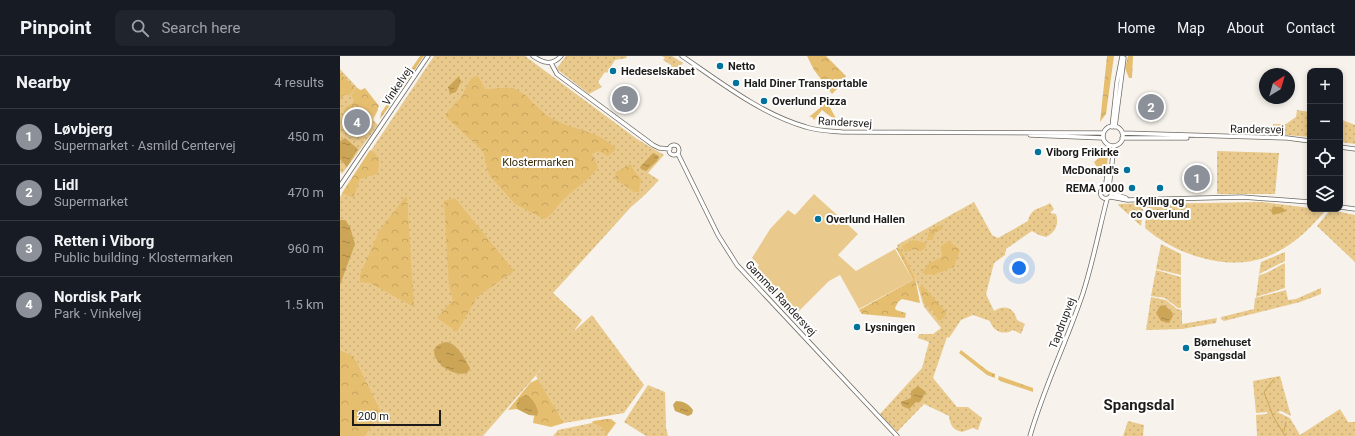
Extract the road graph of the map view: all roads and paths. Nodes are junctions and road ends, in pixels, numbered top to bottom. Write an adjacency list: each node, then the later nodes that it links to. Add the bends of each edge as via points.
1 (428, 56): 18 (street, Vinkelvej)
2 (533, 56): 6 (street, via 544,63)
3 (562, 56): 6 (street)
4 (682, 56): 9 (street, Randersvej, via 762,108 808,128 842,132)
5 (1123, 56): 7 (street)
6 (551, 63): 15 (street, via 557,74 653,145)
7 (1113, 127): 8 (street); 9 (street, via 1106,129)
8 (1122, 134): 10 (street, Randersvej); 11 (street)
9 (1103, 136): 13 (street)
10 (1204, 137): 11 (street, Randersvej); 12 (street, Randersvej, via 1287,138)
11 (1122, 138): 13 (street, via 1119,143)
12 (1307, 141)
13 (1112, 145): 19 (street)
14 (1343, 147): 16 (street)
15 (670, 149): 17 (street, via 672,155); 17 (street, via 677,146)
16 (1355, 149)
17 (678, 154): 24 (street, Gammel Randersvej, via 718,235 737,265)
18 (340, 186)
19 (1107, 188): 20 (street); 20 (street, Tapdrupvej, via 1101,193)
20 (1108, 197): 21 (street, via 1122,200 1242,197); 25 (street, Tapdrupvej, via 1083,293 1046,386)
21 (1307, 202)
22 (1343, 207): 23 (street)
23 (1355, 209)
24 (897, 436)
25 (1030, 436)

